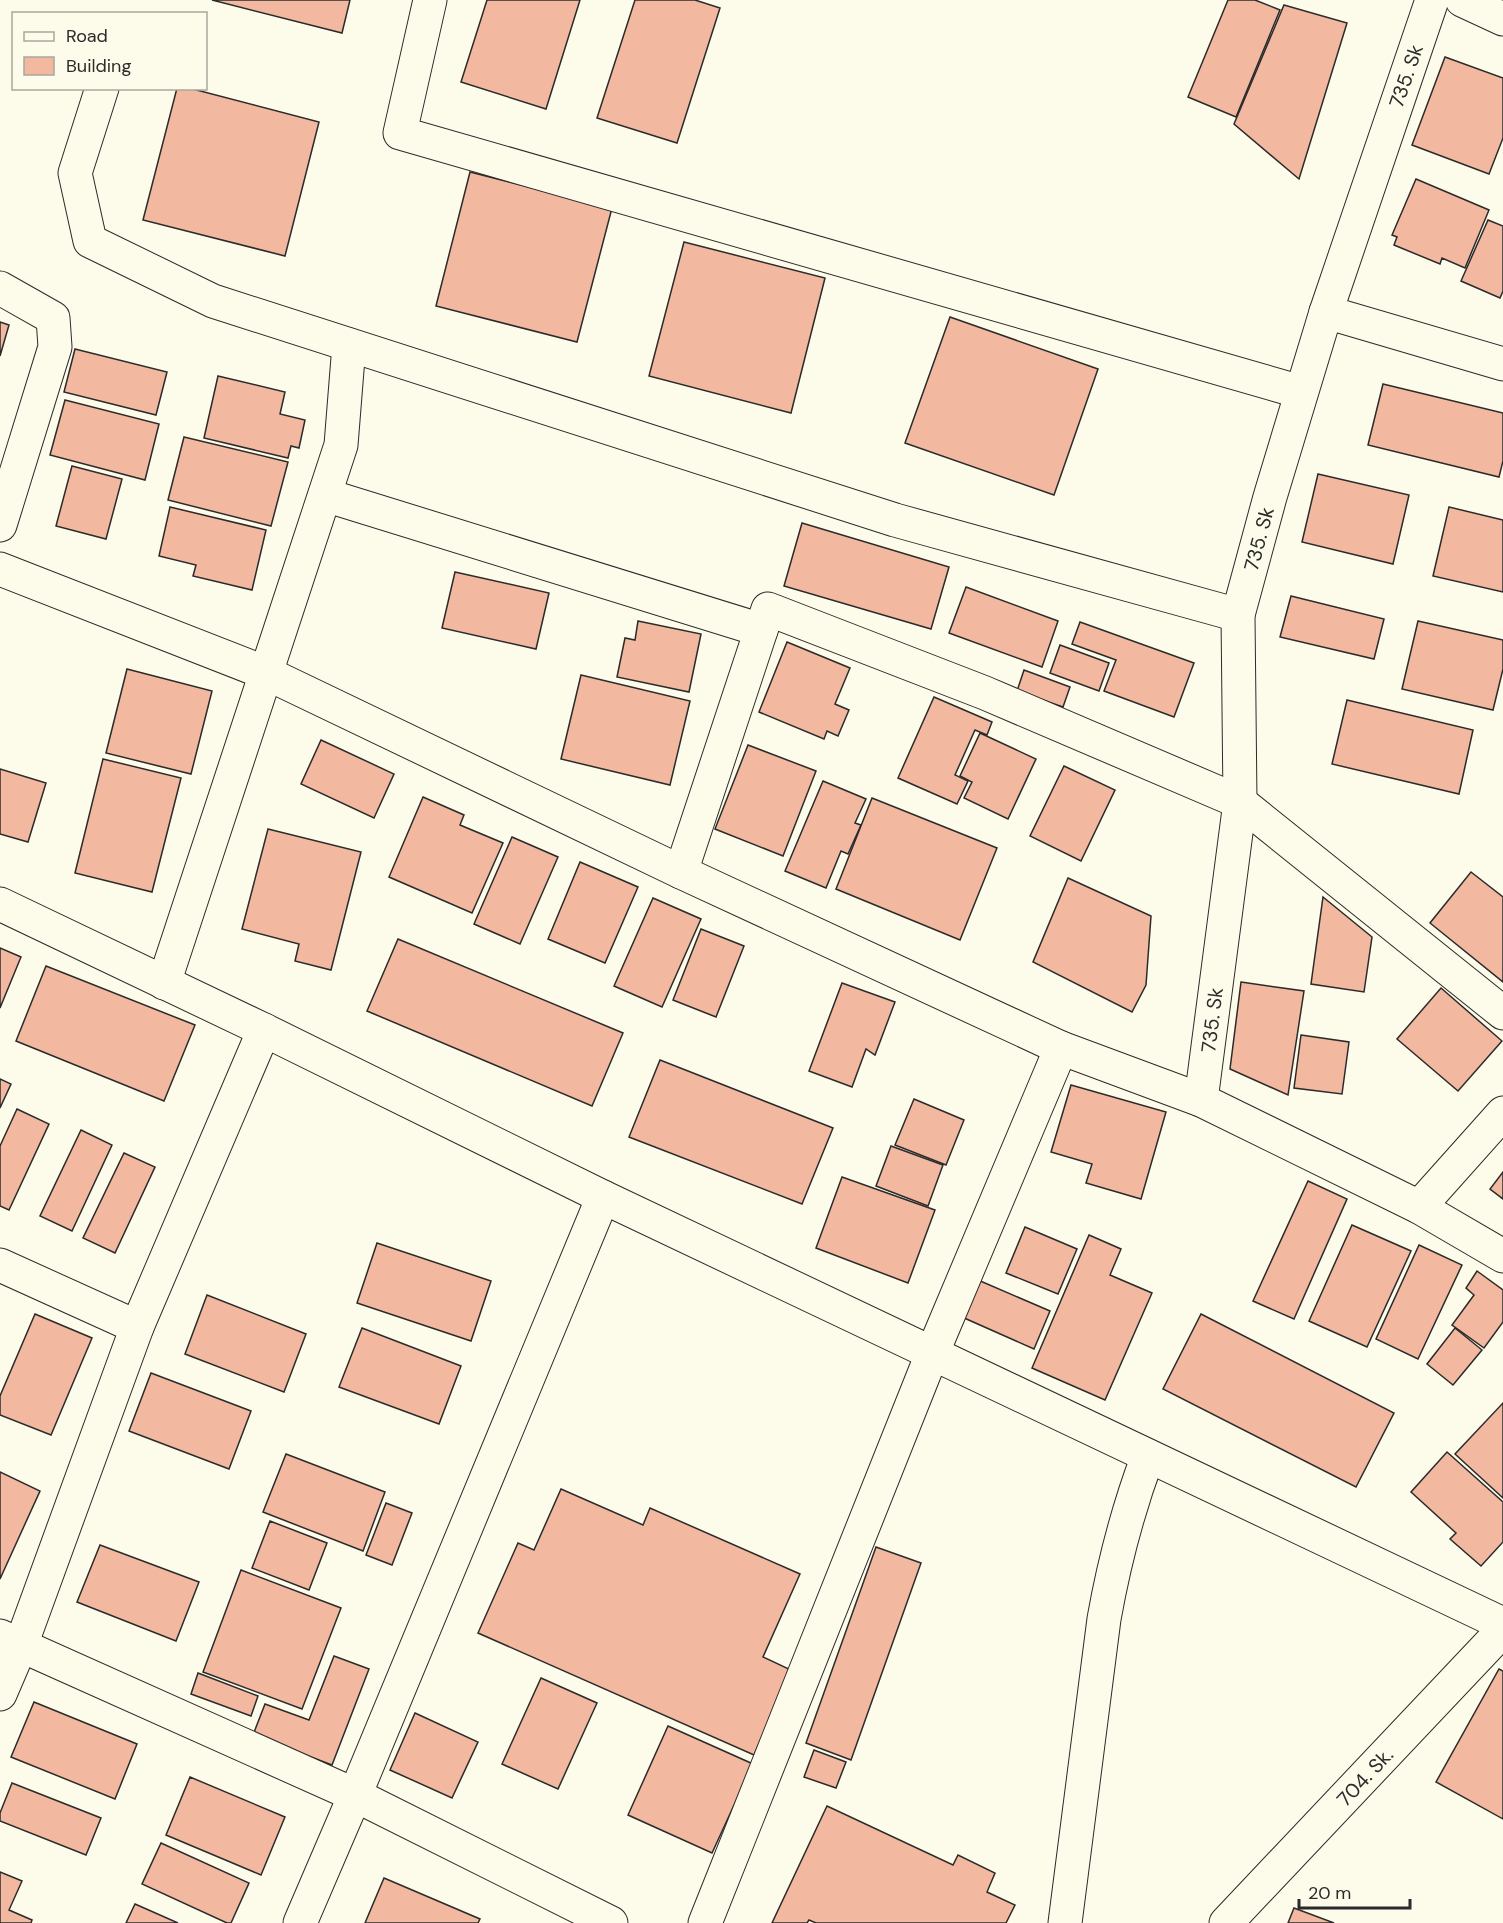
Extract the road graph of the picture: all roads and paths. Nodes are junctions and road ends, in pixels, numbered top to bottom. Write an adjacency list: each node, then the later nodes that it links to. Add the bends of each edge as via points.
1 (430, 0): 10 (street, via 400,133)
2 (1432, 0): 7 (street, 735. Sk)
3 (1462, 0): 4 (street)
4 (1503, 19)
5 (101, 90): 8 (street, via 75,173 90,241 213,301)
6 (0, 288): 12 (street, via 53,318 55,347)
7 (1326, 312): 9 (street); 10 (street, 735. Sk)
8 (349, 345): 11 (street, via 341,445); 14 (street, via 895,520)
9 (1503, 364)
10 (1301, 392): 14 (street, 735. Sk)
11 (325, 495): 15 (street); 16 (street)
12 (0, 525)
13 (0, 569): 16 (street)
14 (1238, 615): 17 (street, 735. Sk)
15 (761, 630): 17 (street, via 768,609 986,693); 18 (street)
16 (266, 673): 18 (street); 20 (street)
17 (1240, 802): 21 (street); 24 (street, 735. Sk)
18 (681, 872): 23 (street)
19 (0, 904): 20 (street)
20 (164, 982): 22 (street)
21 (1503, 1013)
22 (264, 1030): 26 (street); 30 (street)
23 (1061, 1047): 24 (street); 31 (street)
24 (1201, 1100): 27 (street)
25 (1503, 1113): 27 (street)
26 (603, 1197): 31 (street); 37 (street)
27 (1419, 1207): 28 (street)
28 (1503, 1256)
29 (0, 1265): 30 (street)
30 (137, 1327): 35 (street)
31 (932, 1354): 32 (street); 40 (street)
32 (1148, 1456): 33 (street); 41 (street, via 1112,1573)
33 (1503, 1624)
34 (1503, 1630): 42 (street, 704. Sk.)
35 (11, 1641): 36 (street); 37 (street)
36 (0, 1694)
37 (355, 1795): 38 (street); 39 (street)
38 (300, 1923)
39 (611, 1923)
40 (705, 1923)
41 (1065, 1923)
42 (1226, 1923)

